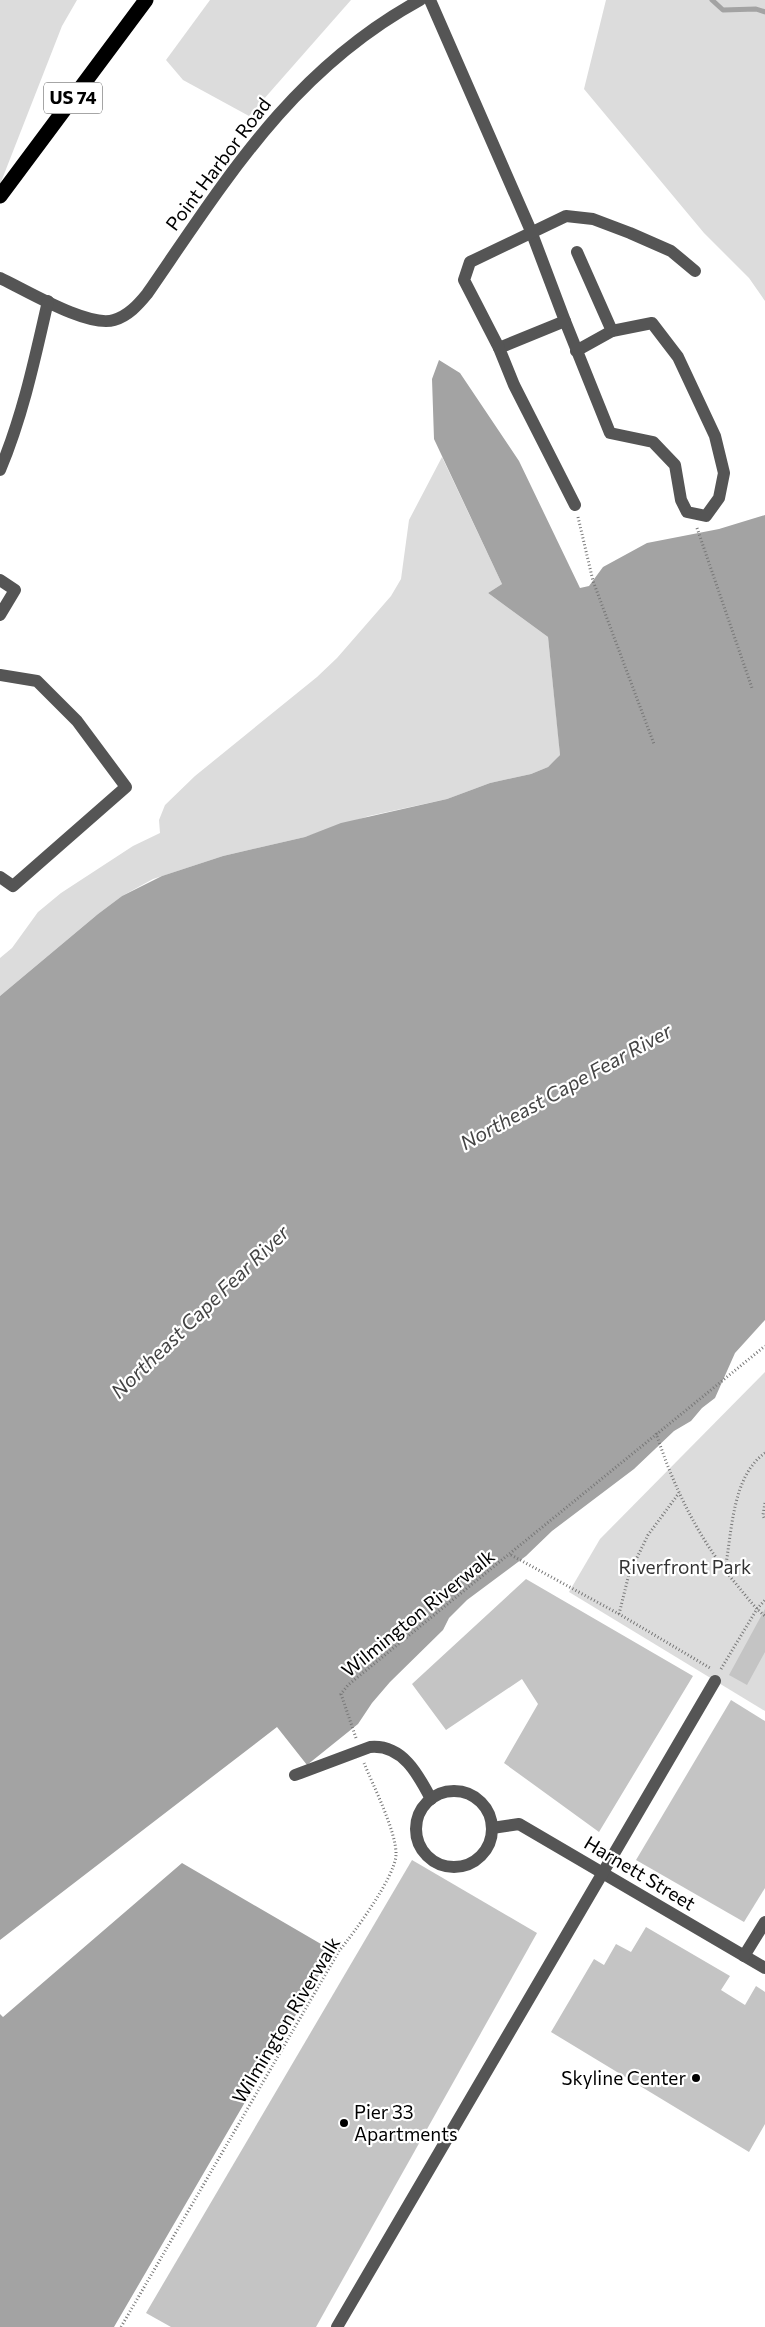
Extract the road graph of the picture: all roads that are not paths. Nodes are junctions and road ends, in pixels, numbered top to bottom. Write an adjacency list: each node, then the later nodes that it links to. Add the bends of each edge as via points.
1 (146, 0): 4 (highway, US 74)
2 (420, 0): 9 (street, Point Harbor Road, via 341,54 279,112 236,166 137,306 124,316 103,322 83,318)
3 (430, 0): 5 (street)
4 (0, 196)
5 (531, 231): 7 (street, via 566,216 593,219 671,252); 10 (street); 12 (street, via 470,262 464,280)
6 (577, 252): 11 (street)
7 (695, 271)
8 (0, 278): 9 (street, Point Harbor Road)
9 (48, 301): 14 (street, via 32,376)
10 (565, 321): 12 (street); 13 (street)
11 (612, 332): 13 (street); 13 (street, via 652,323 678,357 715,436 724,473 719,498 706,516 687,512 681,500 675,465 653,442 610,432)
12 (499, 348): 15 (street, via 514,386)
13 (576, 351)
14 (0, 470)
15 (575, 505)
16 (0, 580): 17 (street, via 15,590)
17 (0, 615)
18 (0, 675): 19 (street, via 37,681 77,721 126,787 13,886)
19 (0, 877)
20 (717, 1677): 24 (street)
21 (295, 1775): 22 (street, via 383,1746 407,1762)
22 (431, 1799): 23 (street, via 449,1791 469,1794 486,1807); 23 (street, via 417,1820 416,1833 420,1846 438,1864 464,1866 475,1861 488,1846)
23 (492, 1828): 24 (street, Harnett Street, via 519,1824)
24 (605, 1873): 26 (street, Harnett Street); 28 (street)
25 (765, 1922): 26 (street)
26 (744, 1956): 27 (street, Harnett Street)
27 (765, 1968)
28 (337, 2327)

